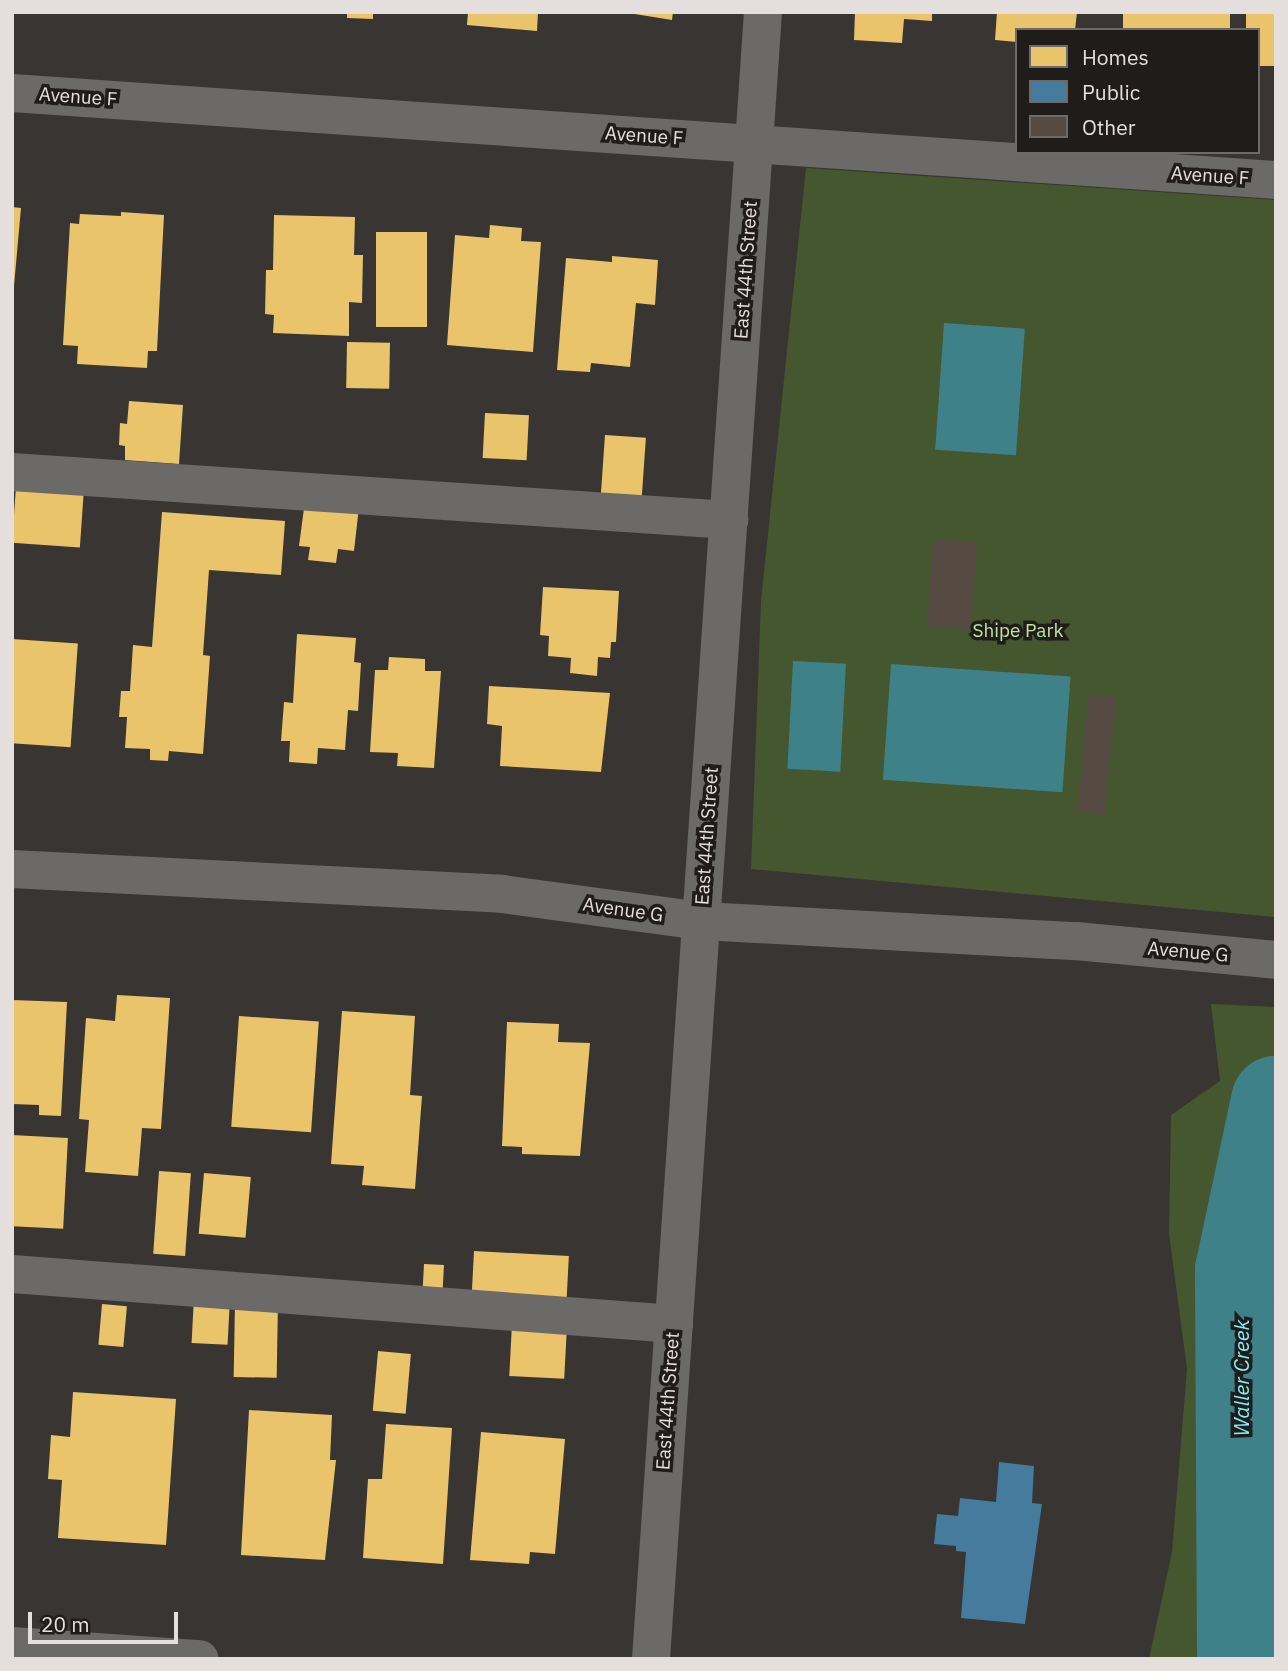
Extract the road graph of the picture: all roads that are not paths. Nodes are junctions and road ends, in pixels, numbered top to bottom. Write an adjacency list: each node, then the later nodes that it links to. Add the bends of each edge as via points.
1 (763, 12): 3 (street, East 44th Street)
2 (12, 93): 3 (street, Avenue F)
3 (755, 144): 4 (street, Avenue F); 6 (street, East 44th Street)
4 (1276, 180)
5 (12, 472): 6 (street)
6 (729, 520): 8 (street, East 44th Street)
7 (12, 869): 8 (street, Avenue G, via 502,894)
8 (702, 921): 9 (street, Avenue G, via 1076,941); 11 (street, East 44th Street)
9 (1263, 959)
10 (12, 1274): 11 (street)
11 (674, 1324): 14 (street, East 44th Street)
12 (12, 1646): 13 (street)
13 (200, 1659)
14 (651, 1659)

